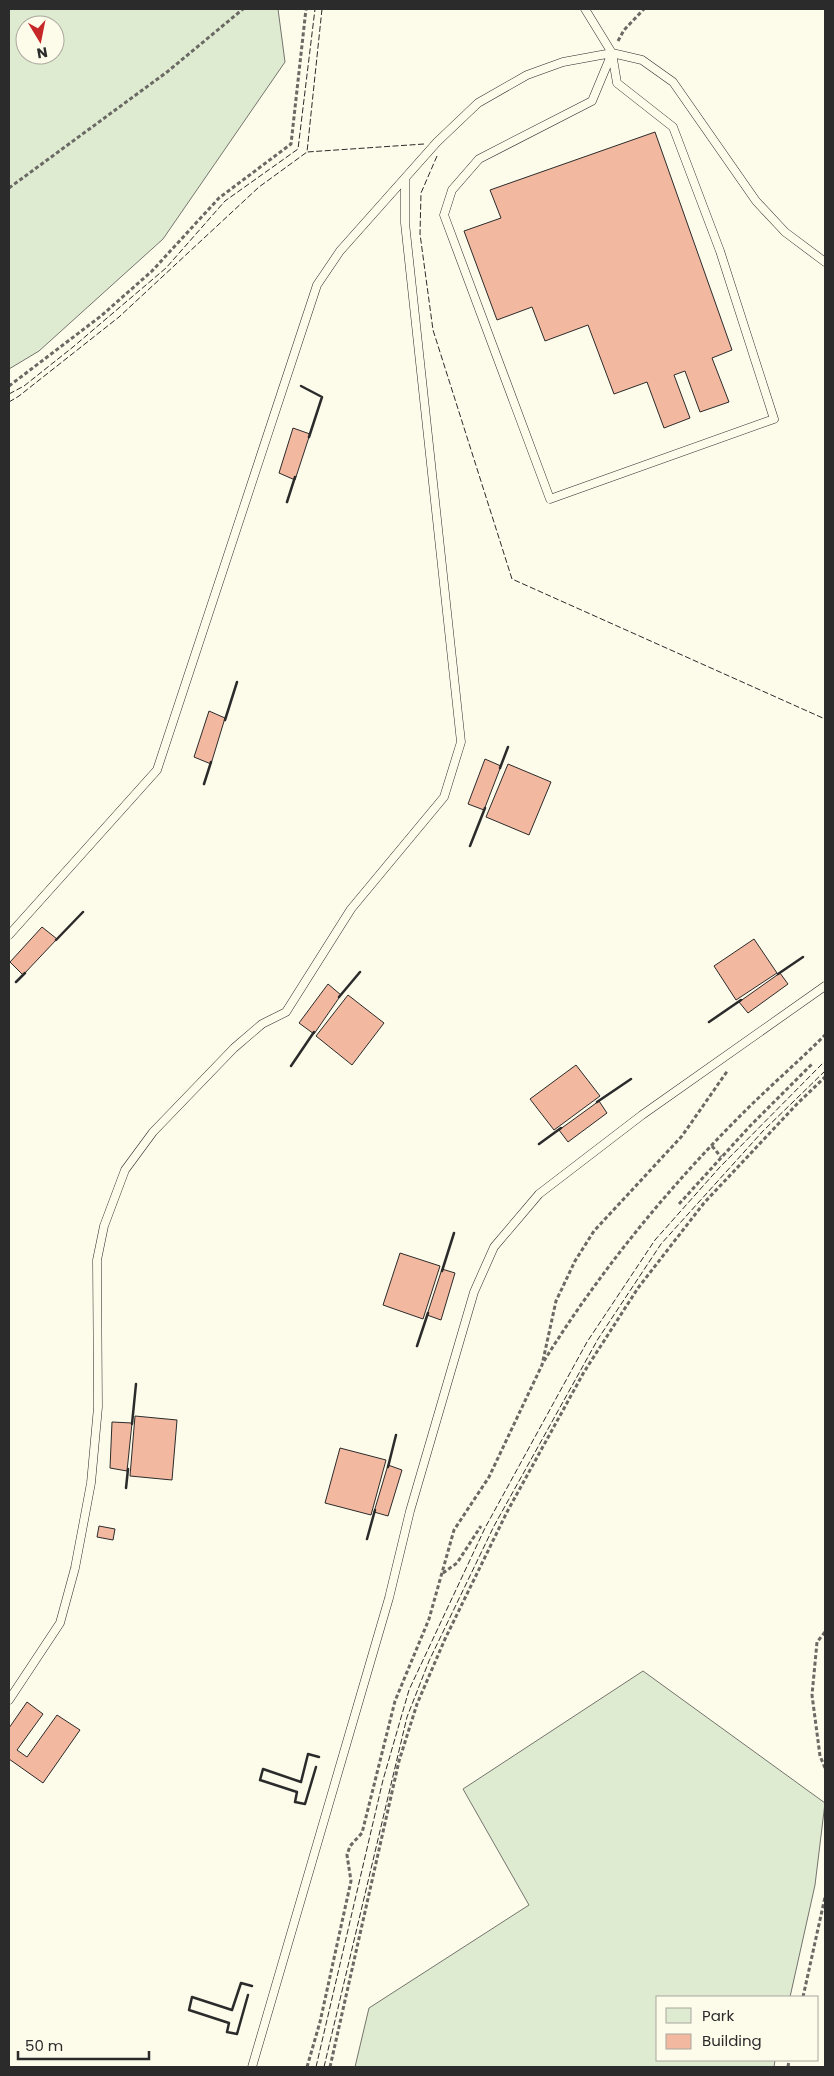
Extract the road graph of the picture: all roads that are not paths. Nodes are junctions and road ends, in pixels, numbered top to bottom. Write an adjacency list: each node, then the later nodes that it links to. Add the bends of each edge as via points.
1 (585, 9): 2 (lane)
2 (612, 53): 2 (lane, via 592,101 478,159 452,190 444,215 550,499 774,419 720,251 673,127 617,83); 3 (lane, via 563,62 527,75 478,103); 4 (lane, via 642,60 673,82 756,202 785,232)
3 (404, 179): 5 (lane, via 340,250 317,285 157,770); 7 (lane, via 405,223 460,742 444,797 350,909 286,1012 262,1024 220,1062 153,1132 125,1170 104,1226 97,1260 98,1407 91,1483 75,1568 60,1623)
4 (825, 262)
5 (9, 935)
6 (825, 986): 8 (lane, via 539,1194 494,1247 471,1302 410,1511 389,1598)
7 (9, 1700)
8 (252, 2067)

